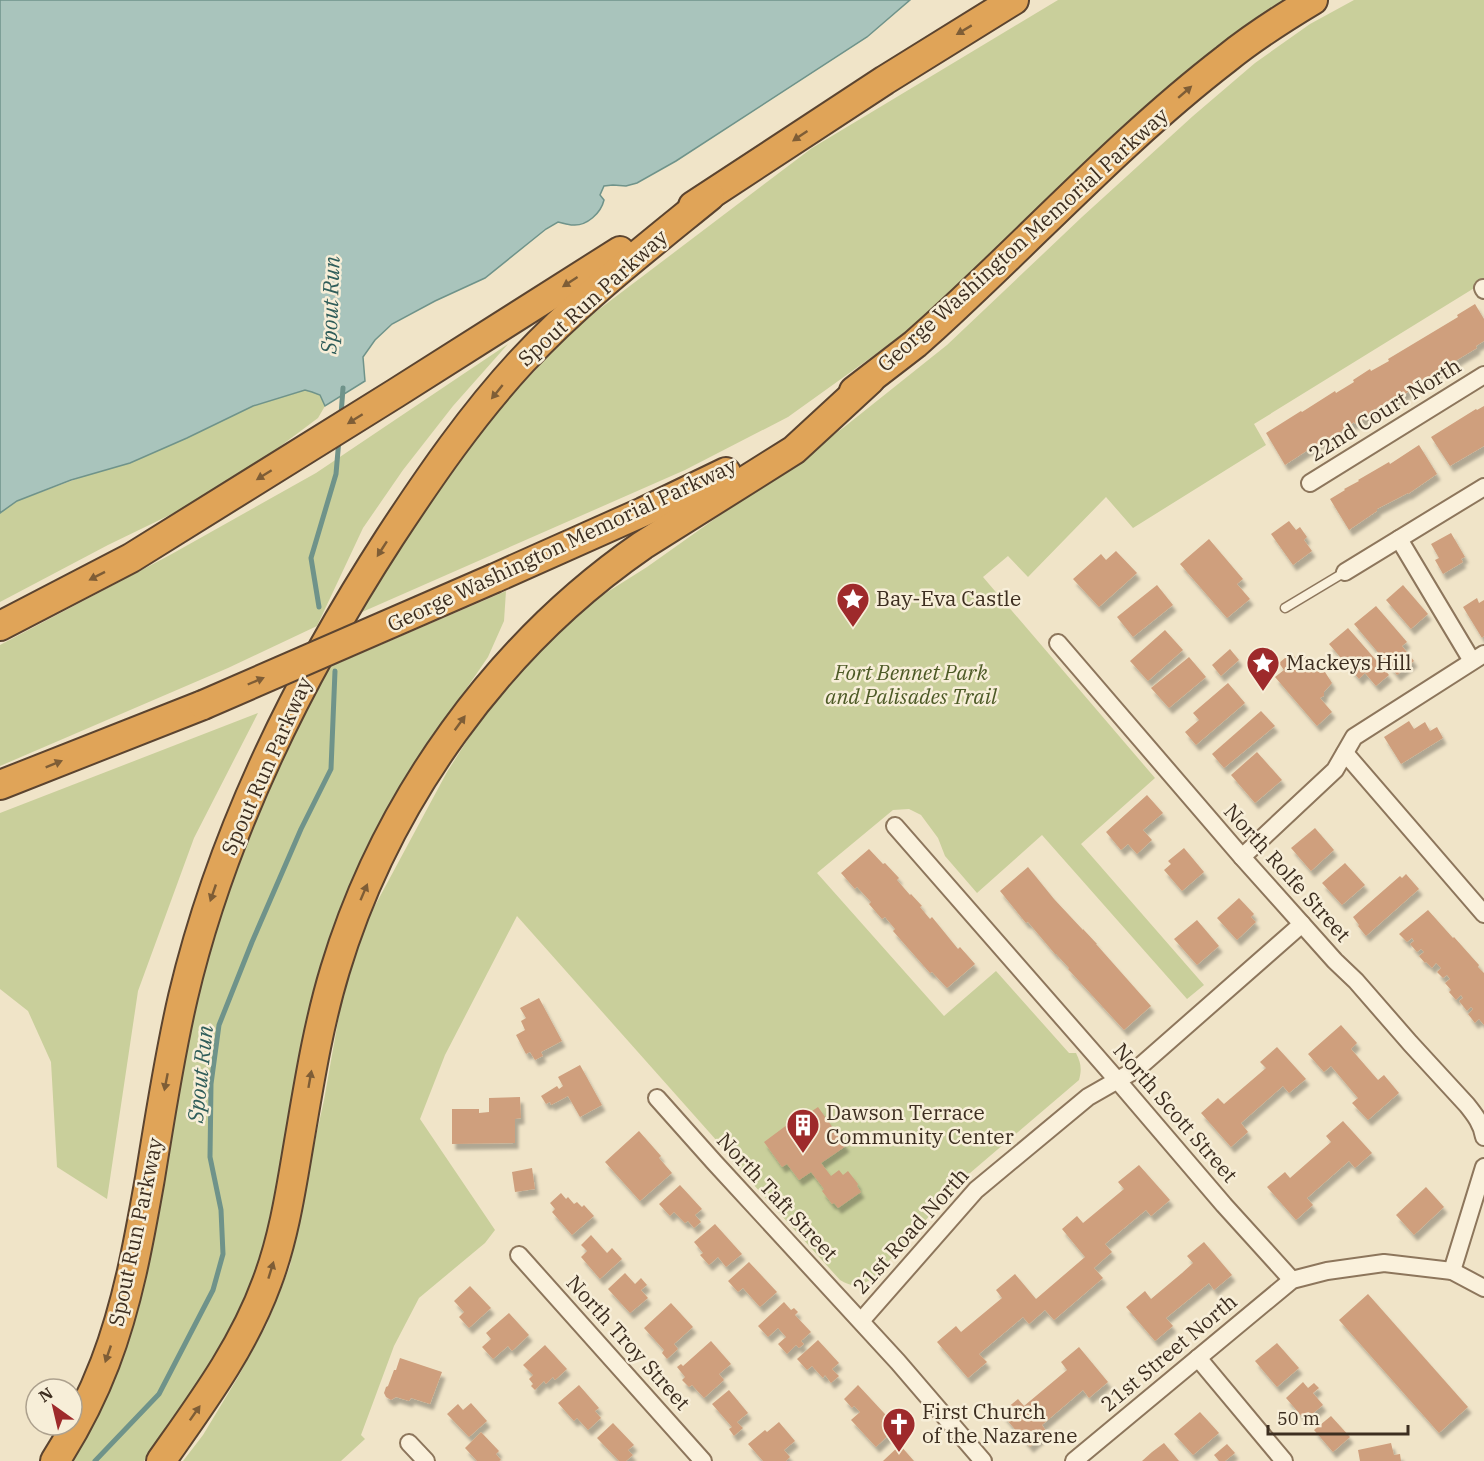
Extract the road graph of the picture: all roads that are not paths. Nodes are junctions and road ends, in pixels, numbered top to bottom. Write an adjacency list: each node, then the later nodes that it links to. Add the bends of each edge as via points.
1 (1014, 0): 3 (highway, one-way to 3)
2 (1313, 0): 5 (highway, George Washington Memorial Parkway, one-way to 2, via 955,308 1191,87)
3 (710, 196): 11 (highway, one-way to 11, via 131,558); 31 (highway, Spout Run Parkway, one-way to 31, via 593,293 518,365 410,507 305,680 251,793 201,931 175,1033 122,1310 93,1392)
4 (1484, 375): 6 (street, 22nd Court North)
5 (870, 380): 15 (highway, George Washington Memorial Parkway, one-way to 5, bridge, via 203,705 643,512 705,483 788,436); 32 (highway, one-way to 5, via 238,1346 268,1281 287,1211 319,1030 335,970 376,863 435,760 502,672 583,591 643,545 794,450)
6 (1310, 483)
7 (1484, 487): 8 (street)
8 (1399, 539): 9 (street); 13 (street)
9 (1345, 572): 10 (lane)
10 (1285, 608)
11 (0, 626)
12 (1058, 643): 17 (street, North Rolfe Street)
13 (1478, 657): 14 (street, via 1354,737)
14 (1344, 753): 17 (street, via 1335,770); 18 (street)
15 (0, 785)
16 (895, 826): 20 (street, North Scott Street)
17 (1242, 857): 19 (street, North Rolfe Street)
18 (1484, 914)
19 (1302, 924): 20 (street, 21st Road North, via 1137,1070); 22 (street, North Rolfe Street, via 1467,1105)
20 (1118, 1081): 26 (street, North Scott Street); 28 (street, 21st Road North, via 1088,1097 976,1190)
21 (657, 1098): 28 (street, North Taft Street)
22 (1483, 1134)
23 (1484, 1167): 25 (street)
24 (519, 1256): 34 (street, North Troy Street)
25 (1452, 1270): 26 (street, via 1384,1263); 27 (street)
26 (1293, 1280): 29 (street, 21st Street North)
27 (1484, 1288)
28 (861, 1320): 35 (street, North Taft Street)
29 (1198, 1358): 36 (street, 21st Street North); 37 (street)
30 (409, 1443): 33 (street)
31 (55, 1461)
32 (161, 1461)
33 (426, 1461)
34 (704, 1461)
35 (983, 1461)
36 (1074, 1461)
37 (1284, 1461)

